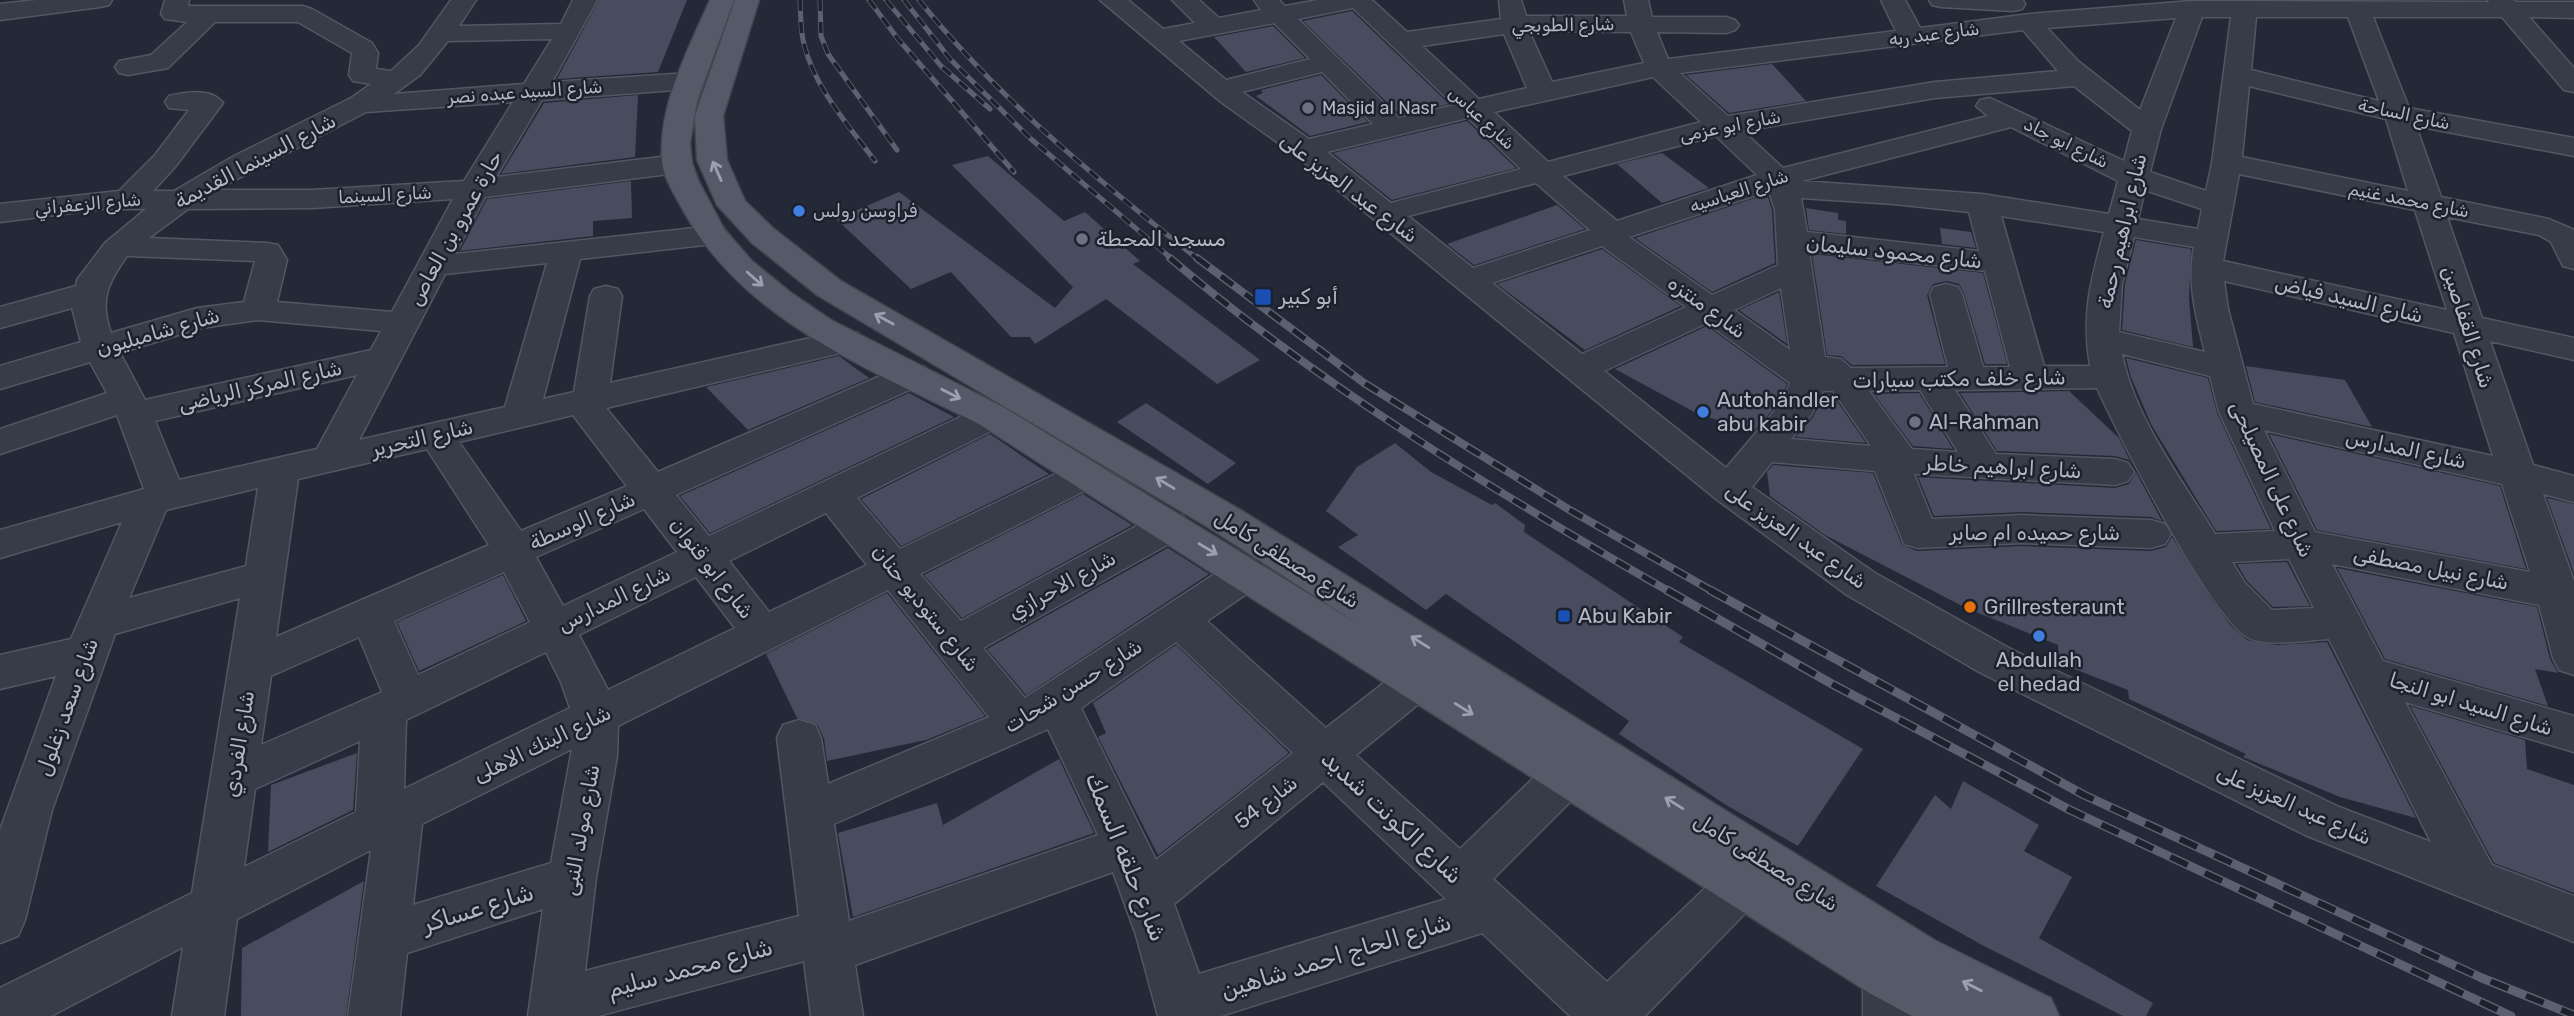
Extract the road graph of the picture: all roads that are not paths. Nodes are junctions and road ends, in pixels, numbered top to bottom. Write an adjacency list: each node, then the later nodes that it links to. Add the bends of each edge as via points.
1 (100, 0): 15 (street)
2 (177, 0): 25 (street, via 174,15)
3 (464, 0): 30 (street, شارع السينما القديمة)
4 (585, 0): 29 (street, حارة عمرو بن العاص)
5 (722, 0): 40 (main road, شارع مصطفى كامل)
6 (747, 0): 180 (main road, شارع مصطفى كامل, one-way to 6, via 1918,958 1225,519 829,288 763,236 732,205 712,160 709,116)
7 (1112, 0): 31 (street, شارع عبد العزيز على)
8 (1184, 0): 27 (street)
9 (1357, 0): 18 (street); 33 (street, شارع عباس)
10 (1893, 0): 32 (street)
11 (1941, 0): 24 (street)
12 (2244, 4): 13 (street, شارع عبد ربه); 19 (street, شارع عبد ربه); 37 (street, شارع على المصيلحى)
13 (2356, 4): 14 (street, شارع عبد ربه); 50 (street, شارع القفاصين)
14 (2504, 5): 20 (street, شارع عبد ربه); 41 (street)
15 (55, 6): 21 (street); 28 (street)
16 (2138, 6): 19 (street, شارع عبد ربه); 24 (street, شارع عبد ربه)
17 (308, 7): 25 (street); 39 (street, via 308,16 363,48 362,75)
18 (1272, 7): 27 (street); 34 (street)
19 (2192, 9): 54 (street, شارع ابراهيم رحمة)
20 (2574, 10)
21 (0, 12)
22 (1512, 12): 23 (street, شارع الطوبجي, via 1554,22); 33 (street, شارع الطوبجي); 45 (street)
23 (1639, 12): 26 (street, شارع الطوبجي); 36 (street)
24 (2018, 12): 32 (street, شارع عبد ربه); 38 (street)
25 (205, 15): 35 (street, via 159,62)
26 (1726, 25)
27 (1214, 27): 31 (street)
28 (38, 31)
29 (570, 31): 30 (street); 44 (street, حارة عمرو بن العاص)
30 (439, 34): 39 (street, شارع السينما القديمة)
31 (1160, 37): 43 (street, شارع عبد العزيز على)
32 (1912, 37): 36 (street, شارع عبد ربه)
33 (1400, 41): 49 (street, شارع عباس)
34 (1327, 63): 43 (street); 53 (street)
35 (128, 67)
36 (1659, 68): 45 (street, شارع عبد ربه); 52 (street)
37 (2235, 74): 50 (street, شارع الساحة); 58 (street, شارع على المصيلحى)
38 (2082, 77): 42 (street, شارع ابو عزمى); 54 (street)
39 (397, 80): 47 (street, شارع السينما القديمة)
40 (689, 81): 44 (street, شارع السيد عبده نصر); 59 (main road, شارع مصطفى كامل, via 679,122)
41 (2574, 84)
42 (1954, 88): 48 (street, شارع ابو عزمى); 51 (street, شارع ابو جاد)
43 (1223, 89): 56 (street, شارع عبد العزيز على, via 1233,101)
44 (535, 90): 47 (street, شارع السيد عبده نصر); 63 (street, حارة عمرو بن العاص)
45 (1543, 92): 49 (street, شارع عبد ربه)
46 (179, 102): 65 (street, via 209,103 165,161)
47 (360, 104): 66 (street, شارع السينما القديمة)
48 (1830, 107): 52 (street, شارع ابو عزمى); 57 (street)
49 (1472, 109): 53 (street, شارع عبد ربه); 60 (street, شارع عباس)
50 (2398, 114): 55 (street, شارع الساحة); 68 (street, شارع القفاصين)
51 (2014, 118): 57 (street, شارع العباسيه); 61 (street, شارع ابو جاد)
52 (1721, 126): 60 (street, شارع ابو عزمى); 62 (street)
53 (1393, 128): 56 (street, شارع عبد ربه)
54 (2147, 129): 61 (street, شارع ابراهيم رحمة)
55 (2574, 147)
56 (1305, 149): 71 (street, شارع عبد العزيز على)
57 (1884, 149): 62 (street, شارع العباسيه); 64 (street)
58 (2227, 163): 68 (street, شارع محمد غنيم); 69 (street, شارع على المصيلحى)
59 (677, 164): 63 (street, شارع السينما); 74 (main road, شارع مصطفى كامل, via 695,208)
60 (1541, 172): 71 (street, شارع ابو عزمى); 73 (street, شارع عباس)
61 (2134, 177): 69 (street, شارع ابو جاد); 72 (street, شارع ابراهيم رحمة)
62 (1780, 183): 64 (street, شارع السيد فياض); 73 (street, شارع العباسيه); 78 (street, via 1790,210)
63 (474, 190): 66 (street, شارع السينما); 81 (street, حارة عمرو بن العاص)
64 (1932, 197): 67 (street, شارع السيد فياض)
65 (129, 198): 66 (street, شارع الزعفراني); 70 (street, شارع الزعفراني)
66 (176, 201): 75 (street, شارع السينما القديمة)
67 (1982, 203): 72 (street, شارع السيد فياض); 80 (street)
68 (2428, 204): 79 (street, شارع محمد غنيم, via 2549,229 2564,237); 90 (street, شارع القفاصين)
69 (2220, 205): 77 (street, شارع على المصيلحى)
70 (0, 213)
71 (1385, 213): 82 (street, شارع عبد العزيز على)
72 (2123, 226): 77 (street, شارع السيد فياض); 91 (street, شارع ابراهيم رحمة, via 2102,308)
73 (1608, 233): 82 (street, شارع العباسيه); 86 (street, شارع منتزه)
74 (713, 234): 76 (street); 92 (main road, شارع مصطفى كامل, one-way to 92, via 726,253 775,297)
75 (120, 246): 83 (street, شارع السينما القديمة); 87 (street, via 267,252 271,260)
76 (566, 251): 81 (street); 108 (street)
77 (2209, 254): 90 (street, شارع السيد فياض); 97 (street, شارع على المصيلحى, via 2211,309)
78 (1792, 255): 80 (street, شارع محمود سليمان); 86 (street); 96 (street)
79 (2574, 259)
80 (1998, 263): 102 (street)
81 (434, 266): 89 (street, حارة عمرو بن العاص)
82 (1468, 280): 98 (street, شارع عبد العزيز على)
83 (89, 293): 88 (street); 93 (street, via 88,310)
84 (1946, 294): 104 (street)
85 (606, 296): 105 (street)
86 (1710, 309): 96 (street, شارع منتزه); 98 (street)
87 (258, 310): 89 (street, شارع شامبليون); 93 (street, شارع شامبليون, via 197,318)
88 (0, 318)
89 (403, 323): 95 (street, حارة عمرو بن العاص)
90 (2467, 326): 94 (street, شارع السيد فياض); 118 (street, شارع القفاصين)
91 (2102, 339): 97 (street); 100 (street, شارع ابراهيم رحمة)
92 (846, 341): 99 (main road, شارع مصطفى كامل); 105 (street, شارع التحرير)
93 (100, 348): 101 (street, شارع شامبليون); 106 (street)
94 (2574, 349)
95 (385, 358): 106 (street, شارع المركز الرياضى); 113 (street, حارة عمرو بن العاص)
96 (1820, 368): 103 (street, شارع خلف مكتب سيارات); 112 (street, via 1798,407); 114 (street)
97 (2225, 368): 107 (street, شارع على المصيلحى)
98 (1579, 369): 122 (street, شارع عبد العزيز على)
99 (913, 375): 109 (main road, شارع مصطفى كامل, one-way to 109); 121 (street, شارع الوسطة)
100 (2109, 377): 102 (street, شارع خلف مكتب سيارات); 131 (street, شارع ابراهيم رحمة, via 2139,440)
101 (0, 378)
102 (2030, 378): 104 (street, شارع خلف مكتب سيارات)
103 (1931, 379): 104 (street, شارع خلف مكتب سيارات); 115 (street)
104 (1969, 379)
105 (586, 401): 108 (street, شارع التحرير); 121 (street, شارع ابو قنوان)
106 (131, 406): 111 (street, شارع المركز الرياضى); 124 (street)
107 (2237, 412): 118 (street, شارع المدارس); 130 (street, شارع على المصيلحى)
108 (520, 416): 110 (street, شارع التحرير)
109 (992, 416): 119 (main road, شارع مصطفى كامل); 123 (street, شارع المدارس)
110 (436, 435): 113 (street, شارع التحرير); 132 (street, شارع مولد النبى)
111 (0, 442)
112 (1762, 449): 114 (street, شارع ابراهيم خاطر); 122 (street)
113 (330, 459): 116 (street, شارع التحرير)
114 (1896, 462): 115 (street, شارع ابراهيم خاطر); 127 (street, شارع ابراهيم خاطر)
115 (1988, 465): 117 (street, شارع ابراهيم خاطر); 126 (street)
116 (280, 471): 124 (street, شارع التحرير); 136 (street, شارع الفردي)
117 (2116, 472)
118 (2516, 474): 120 (street, شارع المدارس); 137 (street, شارع القفاصين)
119 (1085, 475): 125 (main road, شارع مصطفى كامل); 134 (street, شارع البنك الاهلى)
120 (2574, 489)
121 (652, 490): 132 (street, شارع الوسطة); 133 (street, شارع ابو قنوان)
122 (1729, 490): 162 (street, شارع عبد العزيز على, via 1861,584 1994,660 2322,821)
123 (832, 494): 133 (street, شارع المدارس); 134 (street, شارع ستوديو حنان)
124 (159, 498): 129 (street, شارع التحرير); 143 (street, شارع سعد زغلول)
125 (1169, 526): 135 (main road, شارع مصطفى كامل, one-way to 135); 144 (street, شارع الاحرازي)
126 (2022, 529): 127 (street, شارع حميده ام صابر); 128 (street, شارع حميده ام صابر)
127 (1918, 534)
128 (2151, 534)
129 (0, 544)
130 (2301, 544): 131 (street, شارع نبيل مصطفى); 137 (street, شارع نبيل مصطفى); 140 (street, شارع على المصيلحى)
131 (2203, 549): 140 (street, شارع ابراهيم رحمة, via 2231,594 2262,626)
132 (513, 551): 138 (street, شارع الوسطة); 141 (street, شارع مولد النبى)
133 (703, 556): 141 (street, شارع المدارس); 142 (street, شارع ابو قنوان)
134 (894, 570): 142 (street, شارع البنك الاهلى); 144 (street, شارع ستوديو حنان)
135 (1247, 573): 139 (street, شارع حسن شحات); 149 (main road, شارع مصطفى كامل)
136 (264, 576): 143 (street); 146 (street, شارع الفردي)
137 (2566, 594): 145 (street, شارع القفاصين)
138 (370, 614): 146 (street, شارع الوسطة); 150 (street)
139 (1178, 619): 151 (street, شارع حسن شحات); 155 (street, شارع الكونت شديد)
140 (2343, 623): 148 (street, شارع على المصيلحى)
141 (554, 628): 150 (street, شارع المدارس); 152 (street, شارع مولد النبى)
142 (764, 635): 152 (street, شارع البنك الاهلى)
143 (92, 638): 147 (street); 168 (street, شارع سعد زغلول, via 30,810)
144 (955, 644): 151 (street, شارع ستوديو حنان)
145 (2574, 658)
146 (251, 666): 157 (street, شارع الفردي)
147 (0, 672)
148 (2369, 674): 153 (street, شارع السيد ابو النجا); 162 (street, شارع على المصيلحى)
149 (1418, 680): 155 (street, شارع 54); 156 (main road, شارع مصطفى كامل, one-way to 156)
150 (396, 705): 157 (street, شارع المدارس); 159 (street)
151 (1038, 713): 158 (street, شارع حسن شحات); 160 (street, شارع حلقه السمك)
152 (596, 718): 159 (street, شارع البنك الاهلى); 161 (street, شارع مولد النبى, via 594,756)
153 (2574, 734)
154 (799, 738): 158 (street)
155 (1325, 755): 164 (street, شارع الكونت شديد); 165 (street, شارع 54)
156 (1567, 775): 163 (main road, شارع مصطفى كامل); 164 (street)
157 (234, 778): 166 (street, شارع الفردي)
158 (810, 813): 170 (street)
159 (389, 818): 166 (street, شارع البنك الاهلى); 169 (street)
160 (1126, 846): 165 (street, شارع حلقه السمك); 170 (street, شارع محمد سليم)
161 (572, 878): 169 (street, شارع عساكر); 172 (street, شارع مولد النبى)
162 (2476, 882): 167 (street, شارع عبد العزيز على)
163 (1741, 885): 171 (main road, شارع مصطفى كامل); 178 (street)
164 (1475, 894): 173 (street, شارع الحاج احمد شاهين); 178 (street, شارع الكونت شديد)
165 (1146, 897): 173 (street, شارع حلقه السمك)
166 (215, 905): 174 (street, شارع البنك الاهلى); 175 (street, شارع الفردي)
167 (2574, 919)
168 (0, 920)
169 (384, 937): 176 (street)
170 (827, 942): 172 (street, شارع محمد سليم); 177 (street)
171 (1889, 997): 179 (main road, شارع مصطفى كامل)
172 (554, 1010)
173 (1183, 1010)
174 (0, 1015)
175 (198, 1016)
176 (374, 1016)
177 (837, 1016)
178 (1608, 1016)
179 (1964, 1016)
180 (2033, 1016)

